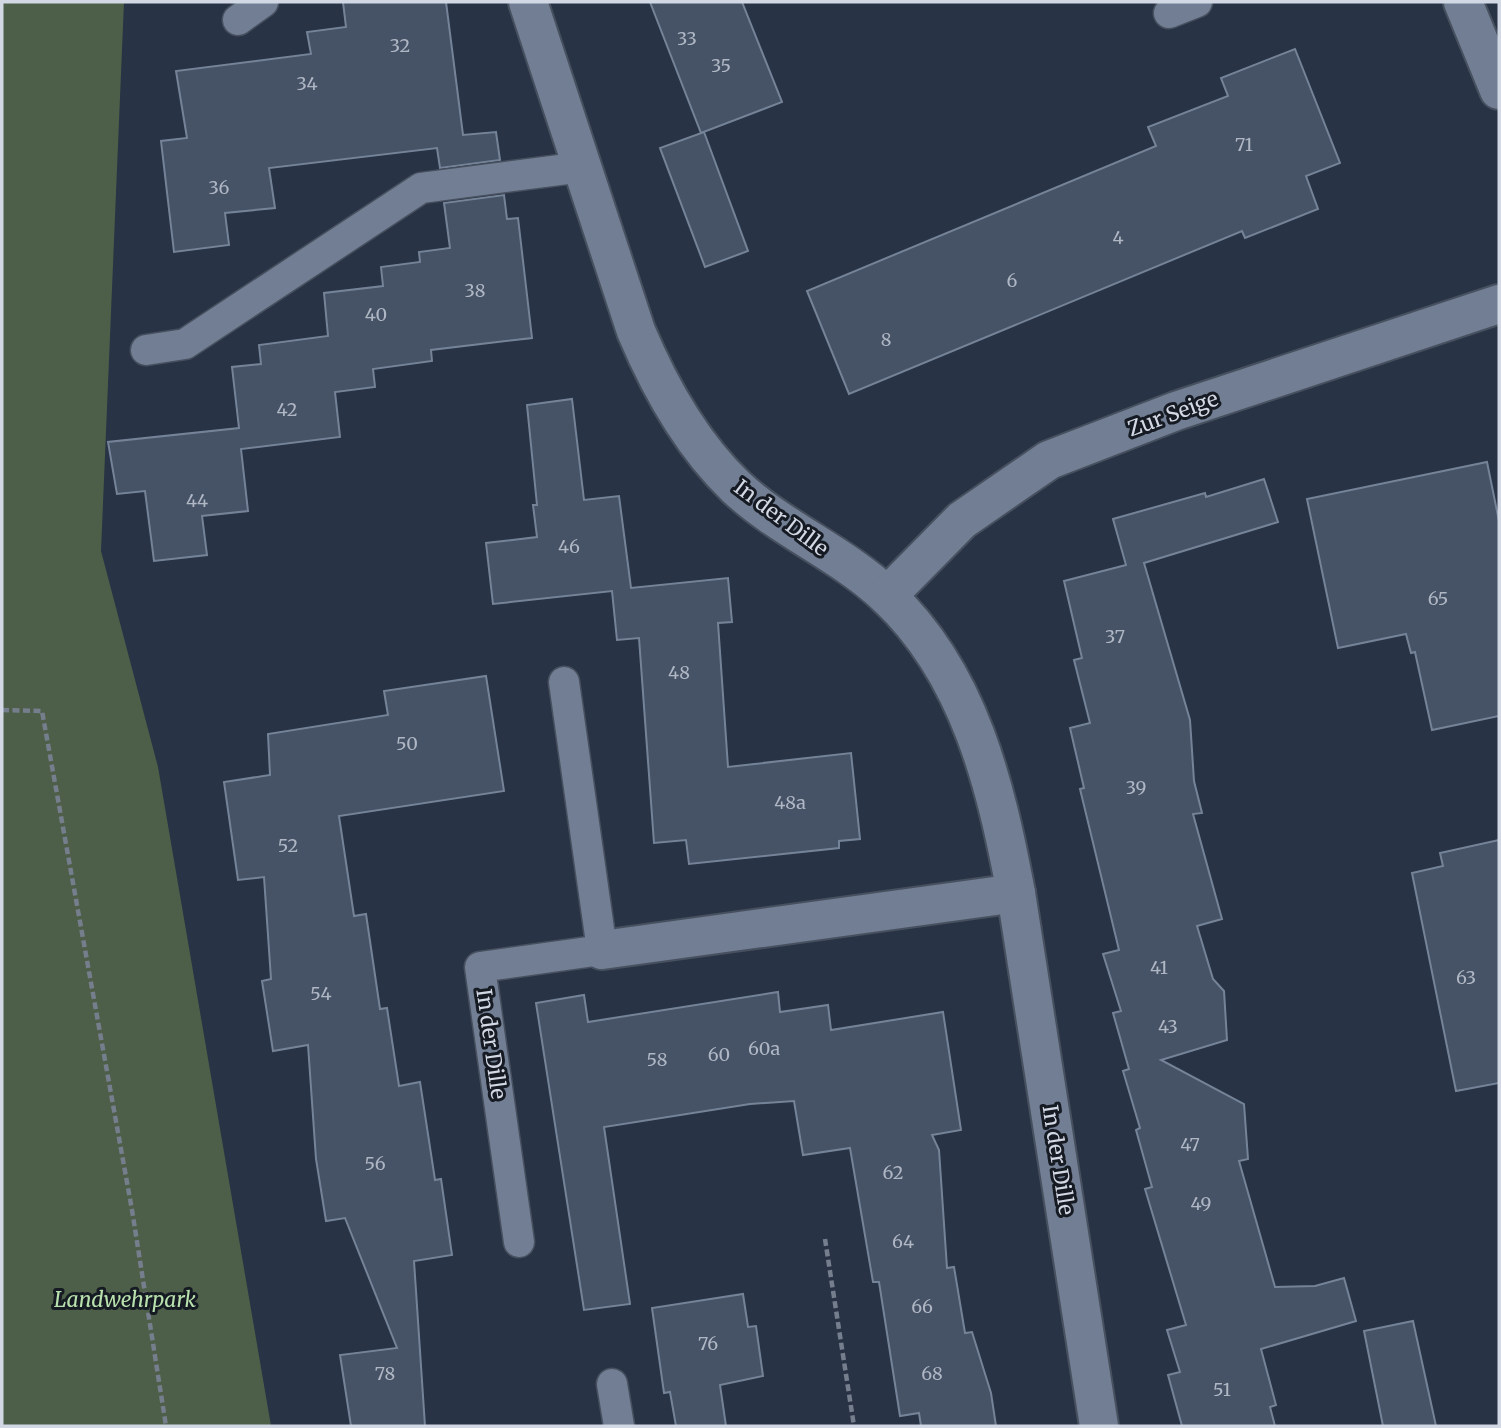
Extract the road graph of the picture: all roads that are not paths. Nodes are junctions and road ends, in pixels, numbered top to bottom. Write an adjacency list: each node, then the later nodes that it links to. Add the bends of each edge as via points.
1 (263, 2): 6 (lane)
2 (528, 2): 8 (street, In der Dille)
3 (1197, 2): 5 (lane)
4 (1463, 2): 7 (street)
5 (1169, 13)
6 (238, 20)
7 (1499, 90)
8 (583, 167): 10 (lane, via 421,188 185,344); 11 (street, In der Dille, via 635,331 657,379 696,440 737,488)
9 (1499, 304): 11 (street, Zur Seige, via 1176,411 1049,460 962,520)
10 (146, 351)
11 (887, 596): 13 (street, In der Dille, via 933,650 972,722 1000,806)
12 (564, 681): 14 (lane)
13 (1016, 893): 14 (street, In der Dille); 18 (street, In der Dille)
14 (602, 950): 15 (lane, In der Dille, via 480,967)
15 (519, 1242)
16 (612, 1384): 17 (lane)
17 (619, 1426)
18 (1099, 1426)

